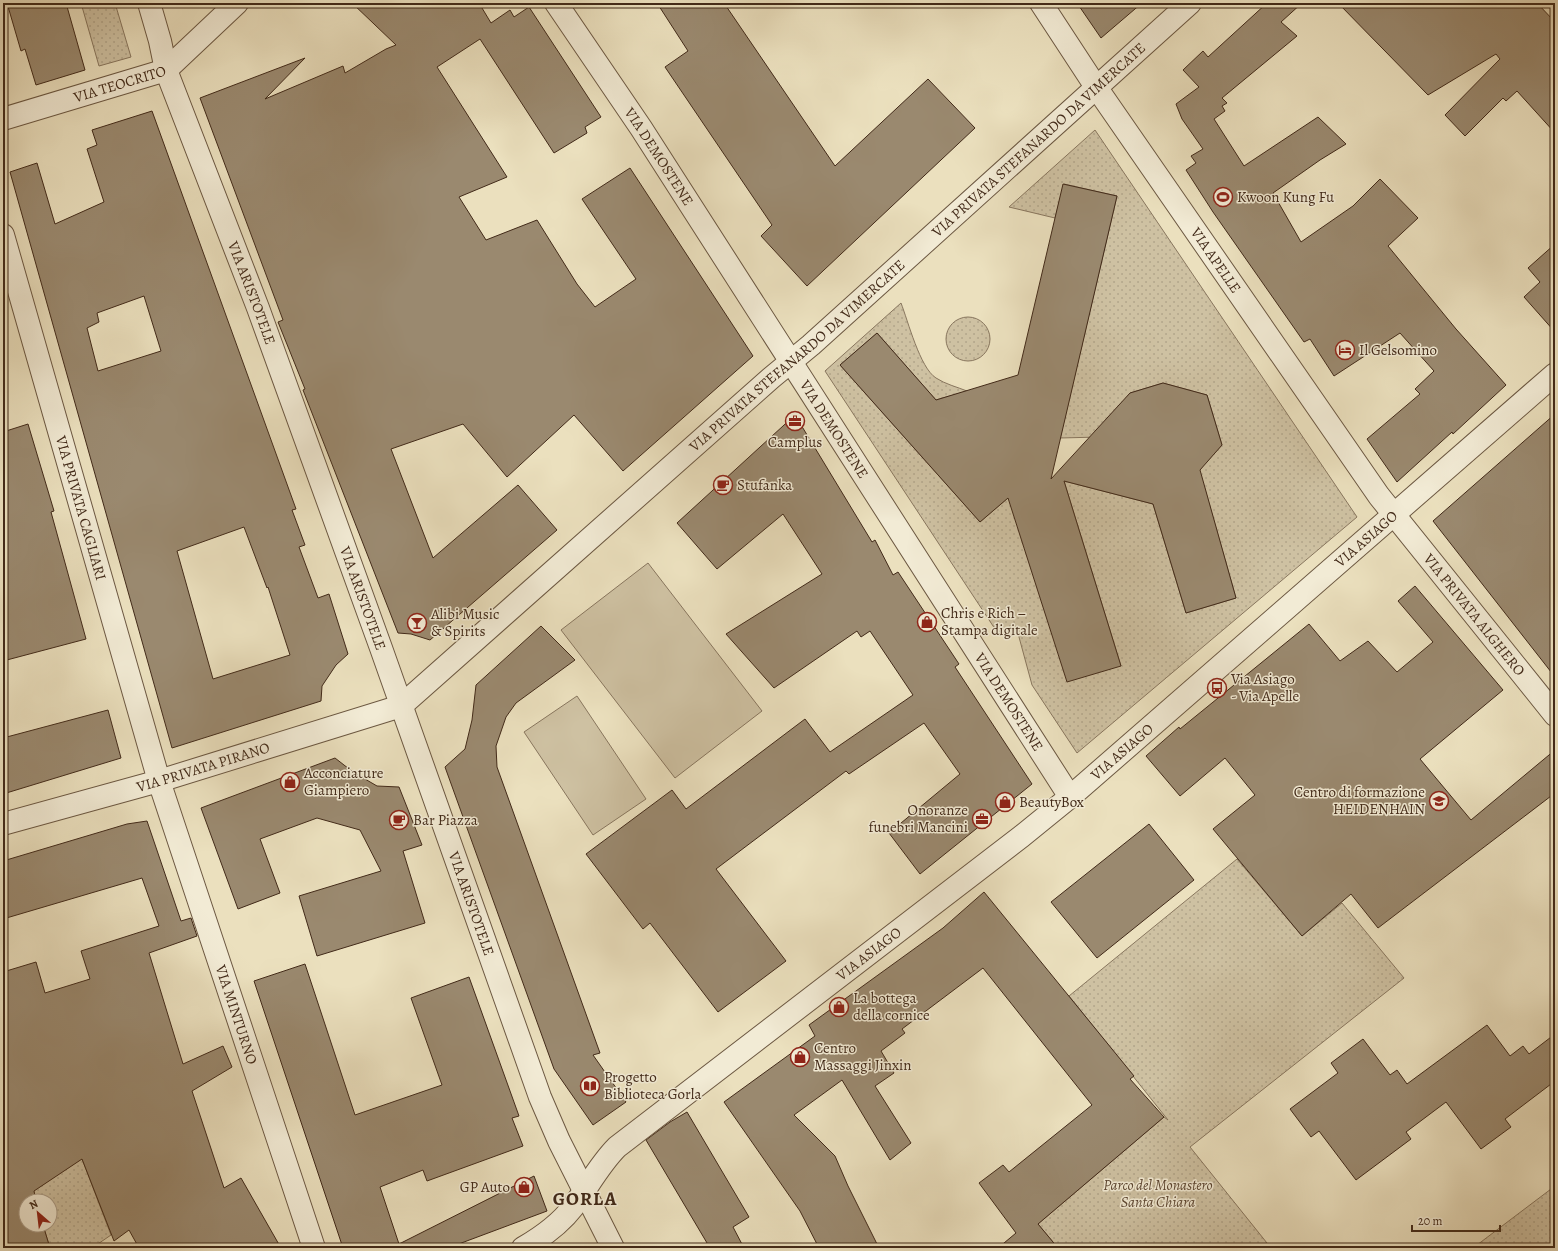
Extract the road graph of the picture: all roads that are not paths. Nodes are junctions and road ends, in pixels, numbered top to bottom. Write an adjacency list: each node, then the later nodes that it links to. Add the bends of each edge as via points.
1 (149, 3): 6 (street, VIA ARISTOTELE)
2 (237, 3): 6 (street, VIA TEOCRITO)
3 (556, 3): 10 (street, VIA DEMOSTENE, via 641,128)
4 (1041, 3): 7 (street, VIA APELLE)
5 (1190, 3): 7 (street, VIA PRIVATA STEFANARDO DA VIMERCATE)
6 (166, 70): 8 (street, VIA TEOCRITO); 13 (street, VIA ARISTOTELE, via 258,308)
7 (1096, 87): 10 (street, VIA PRIVATA STEFANARDO DA VIMERCATE); 12 (street, VIA APELLE)
8 (3, 119)
9 (3, 235): 15 (street, VIA PRIVATA CAGLIARI)
10 (791, 361): 13 (street, VIA PRIVATA STEFANARDO DA VIMERCATE); 16 (street, VIA DEMOSTENE)
11 (1555, 374): 12 (street, VIA ASIAGO)
12 (1394, 515): 14 (street, VIA PRIVATA ALGHERO); 16 (street, VIA ASIAGO)
13 (401, 706): 15 (street, VIA PRIVATA PIRANO); 18 (street, VIA ARISTOTELE, via 537,1091 559,1141)
14 (1555, 715)
15 (159, 781): 17 (street, VIA PRIVATA PIRANO); 19 (street, VIA MINTURNO)
16 (1070, 797): 18 (street, VIA ASIAGO, via 626,1139 608,1156)
17 (3, 824)
18 (585, 1190): 20 (street, VIA ASIAGO, via 573,1208 549,1231); 21 (street, VIA ARISTOTELE)
19 (314, 1248)
20 (523, 1248)
21 (613, 1248)

